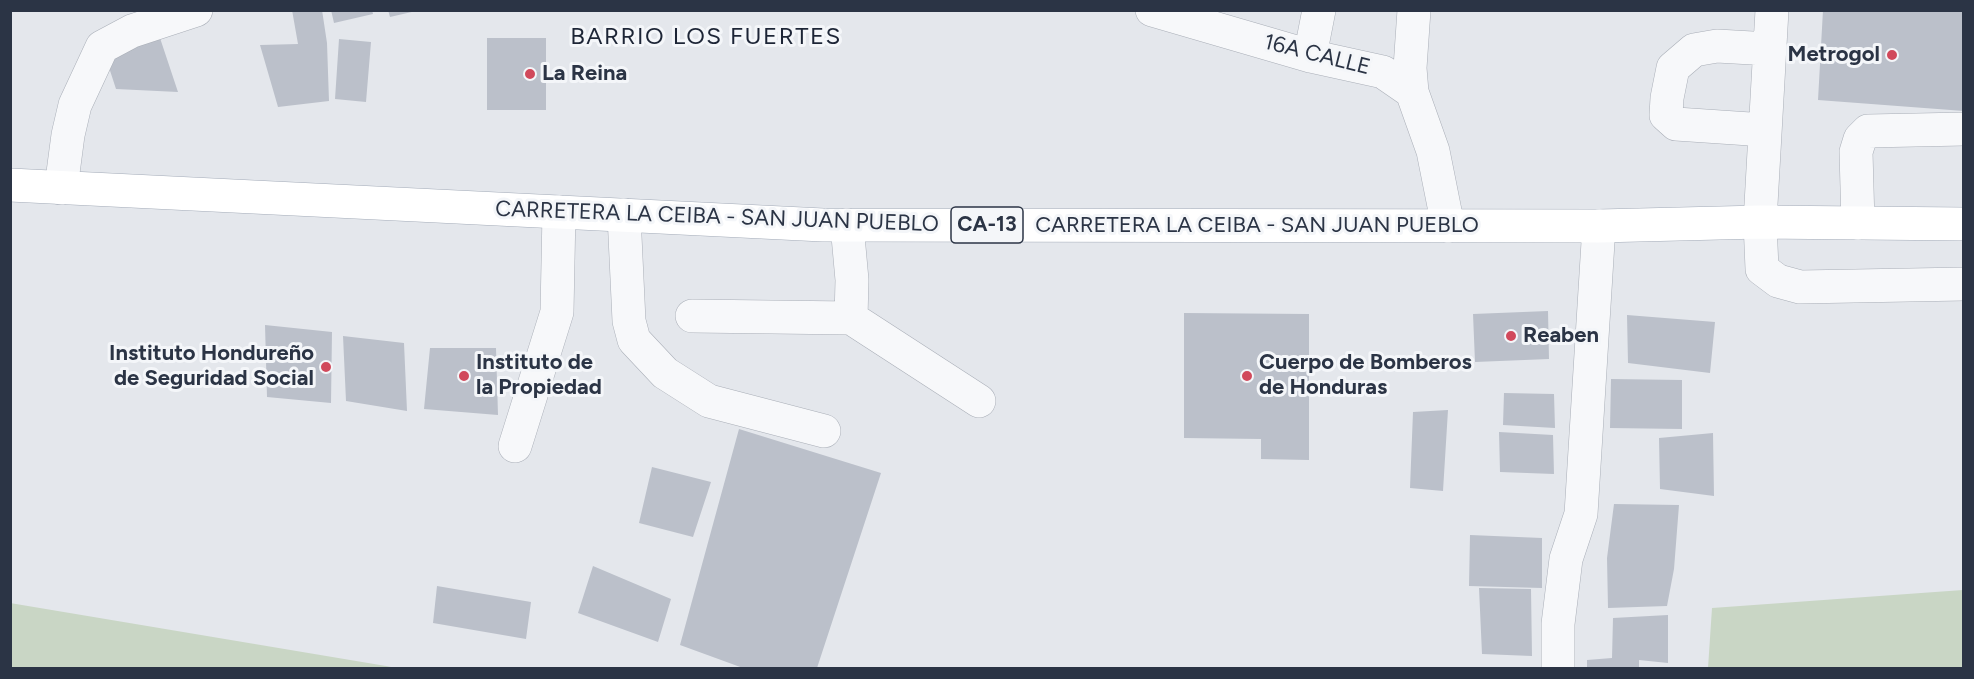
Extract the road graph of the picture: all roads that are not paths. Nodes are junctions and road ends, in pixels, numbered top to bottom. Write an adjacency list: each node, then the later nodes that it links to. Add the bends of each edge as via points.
1 (196, 10): 12 (street, via 132,31 102,47 75,105)
2 (1152, 10): 7 (street, 16A CALLE)
3 (1319, 10): 7 (street)
4 (1414, 10): 8 (street)
5 (1772, 10): 6 (street)
6 (1770, 49): 10 (street); 10 (street, via 1717,46 1695,50 1673,68 1667,98 1666,115 1676,124)
7 (1310, 56): 8 (street, 16A CALLE, via 1383,72)
8 (1412, 92): 19 (street, via 1432,151)
9 (1964, 129): 16 (street, via 1868,132 1860,139 1856,152)
10 (1765, 130): 15 (street)
11 (10, 185): 12 (main road, CARRETERA LA CEIBA - SAN JUAN PUEBLO / CA-13)
12 (60, 188): 13 (main road, CARRETERA LA CEIBA - SAN JUAN PUEBLO / CA-13)
13 (559, 212): 14 (main road, CARRETERA LA CEIBA - SAN JUAN PUEBLO / CA-13); 26 (street, via 556,312)
14 (624, 215): 18 (main road, CARRETERA LA CEIBA - SAN JUAN PUEBLO / CA-13); 25 (street, via 629,321 634,340 665,373 709,401)
15 (1760, 222): 16 (main road, CARRETERA LA CEIBA - SAN JUAN PUEBLO / CA-13); 20 (main road, CARRETERA LA CEIBA - SAN JUAN PUEBLO / CA-13); 21 (street, via 1762,269 1778,281 1800,287)
16 (1858, 223): 17 (main road, CARRETERA LA CEIBA - SAN JUAN PUEBLO / CA-13)
17 (1964, 224)
18 (847, 225): 19 (main road, CARRETERA LA CEIBA - SAN JUAN PUEBLO / CA-13); 23 (street)
19 (1448, 226): 20 (main road, CARRETERA LA CEIBA - SAN JUAN PUEBLO / CA-13)
20 (1599, 226): 27 (street, via 1581,514 1566,560 1558,624)
21 (1964, 284)
22 (692, 316): 23 (street)
23 (851, 318): 24 (street)
24 (979, 401)
25 (824, 432)
26 (515, 446)
27 (1558, 669)

